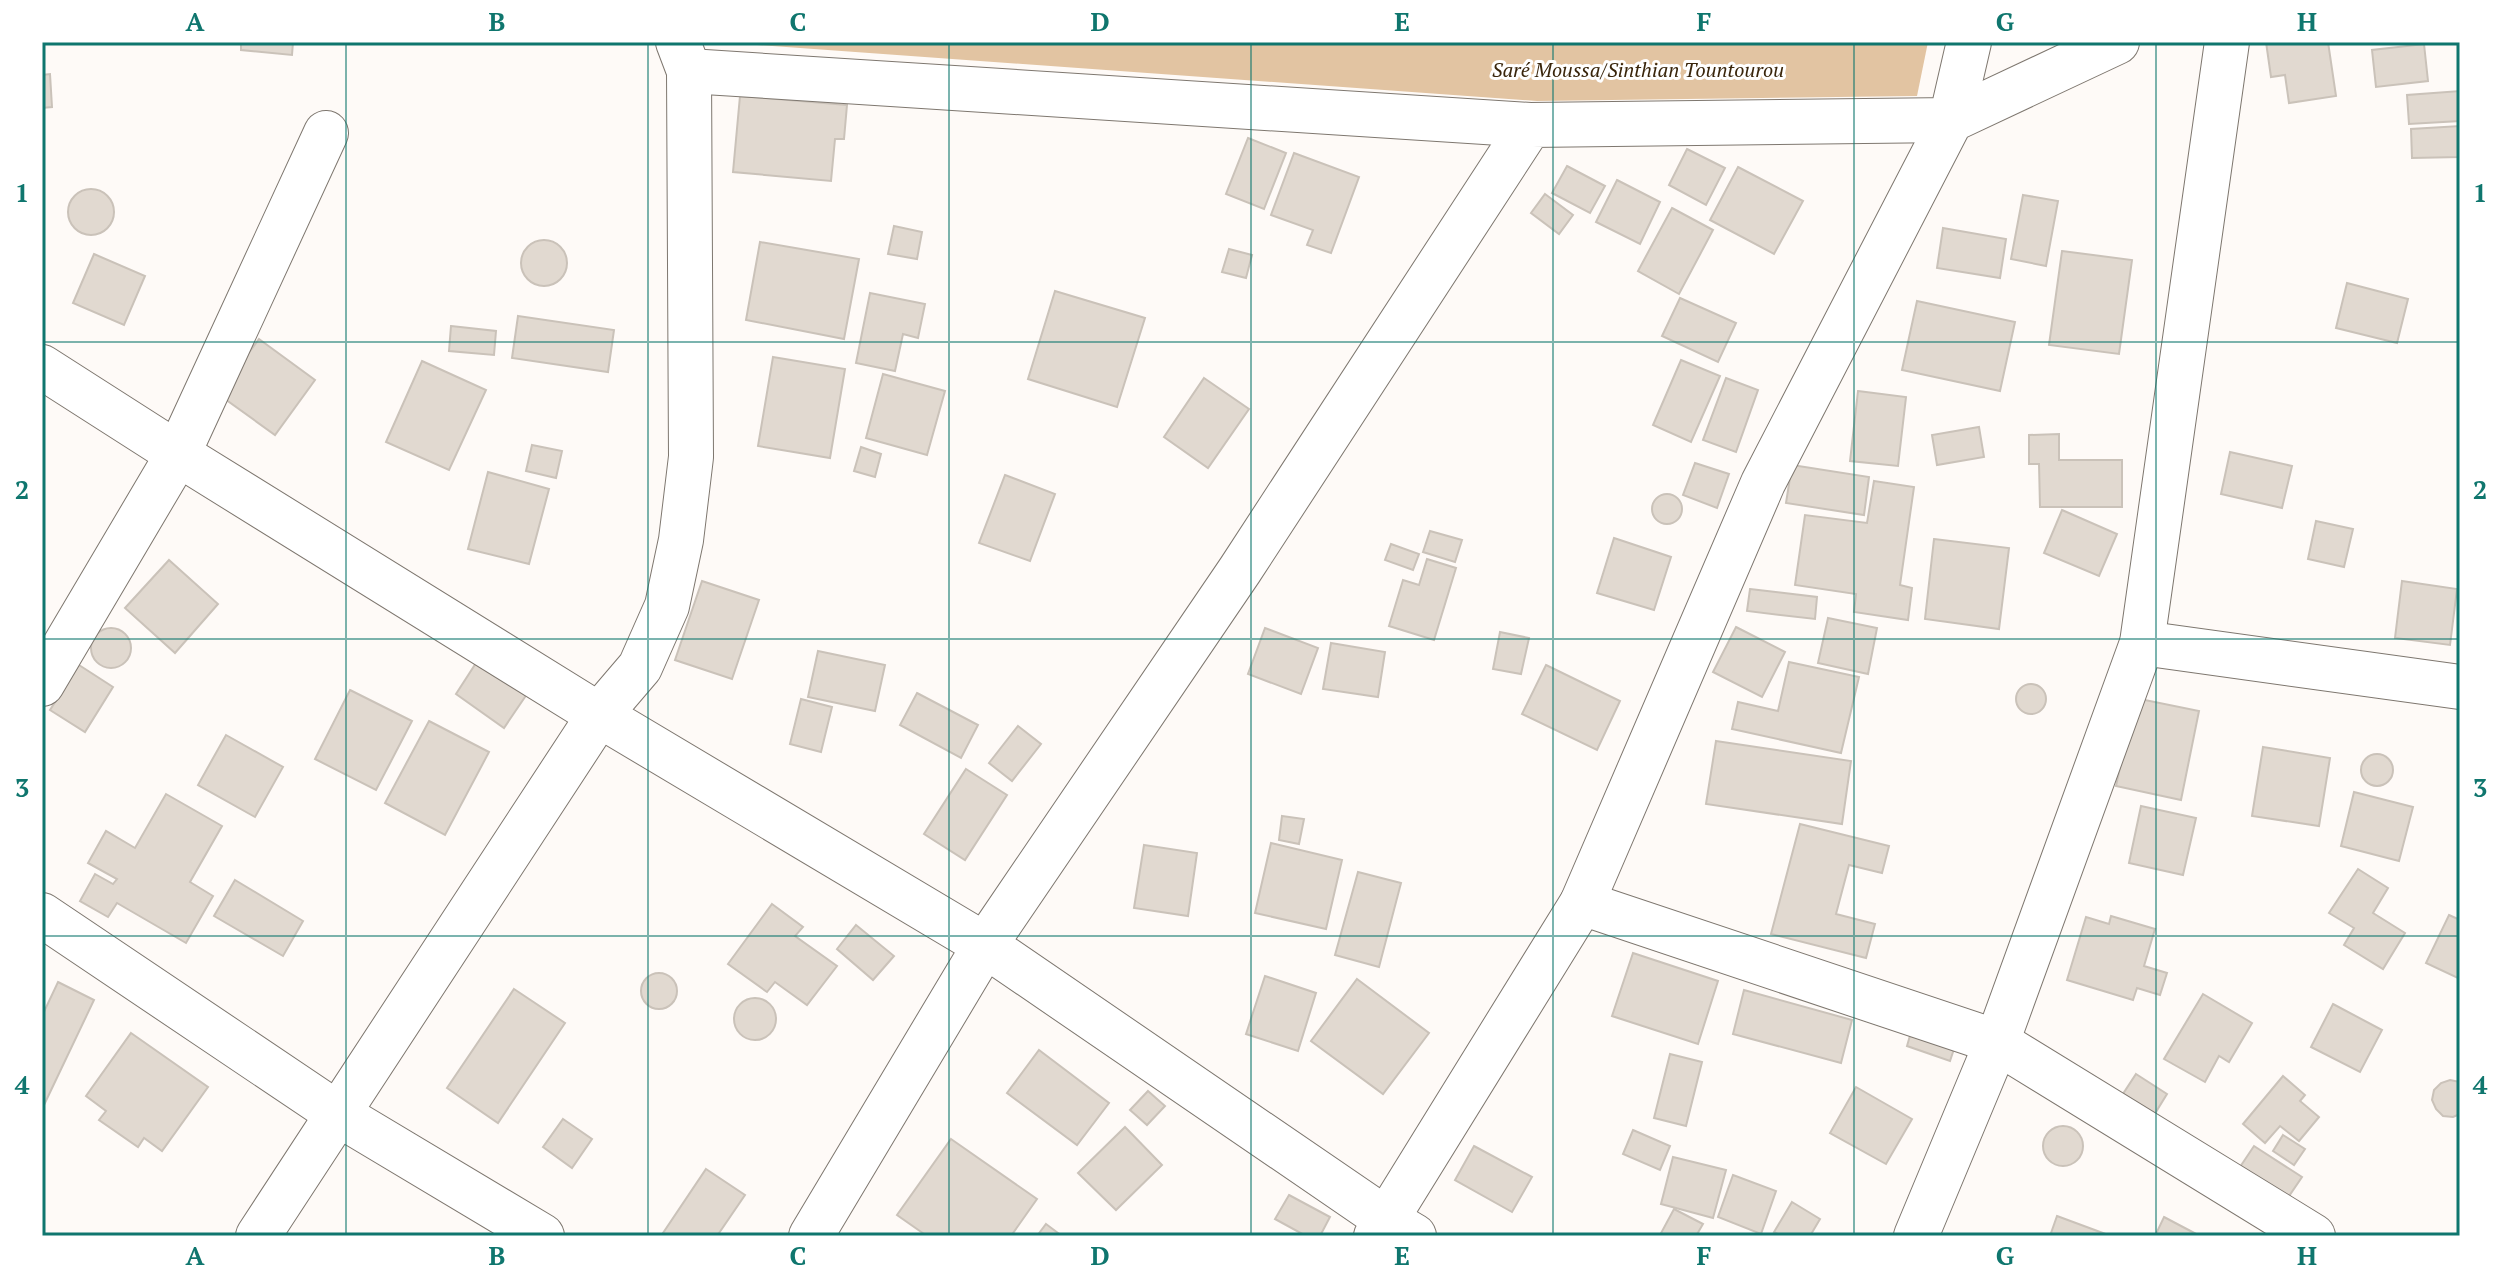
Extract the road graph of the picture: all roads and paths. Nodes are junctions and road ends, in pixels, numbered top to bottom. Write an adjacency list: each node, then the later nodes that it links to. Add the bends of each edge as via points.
1 (1969, 42): 5 (street)
2 (2117, 42): 5 (street)
3 (2227, 42): 10 (street)
4 (683, 56): 6 (street); 13 (street, via 691,457 681,540 667,606 640,667)
5 (1951, 120): 6 (street); 14 (street, via 1763,483)
6 (1530, 125): 16 (street, via 1240,570)
7 (326, 133): 9 (street)
8 (42, 367): 9 (street)
9 (178, 454): 11 (street); 13 (street)
10 (2142, 643): 12 (street); 17 (street)
11 (42, 684)
12 (2460, 687)
13 (599, 715): 16 (street); 18 (street)
14 (1582, 903): 17 (street); 19 (street)
15 (42, 915): 18 (street)
16 (985, 945): 19 (street); 22 (street)
17 (1997, 1042): 23 (street); 24 (street)
18 (338, 1114): 20 (street); 21 (street)
19 (1392, 1231)
20 (258, 1236)
21 (542, 1236)
22 (811, 1236)
23 (1916, 1236)
24 (2313, 1236)

